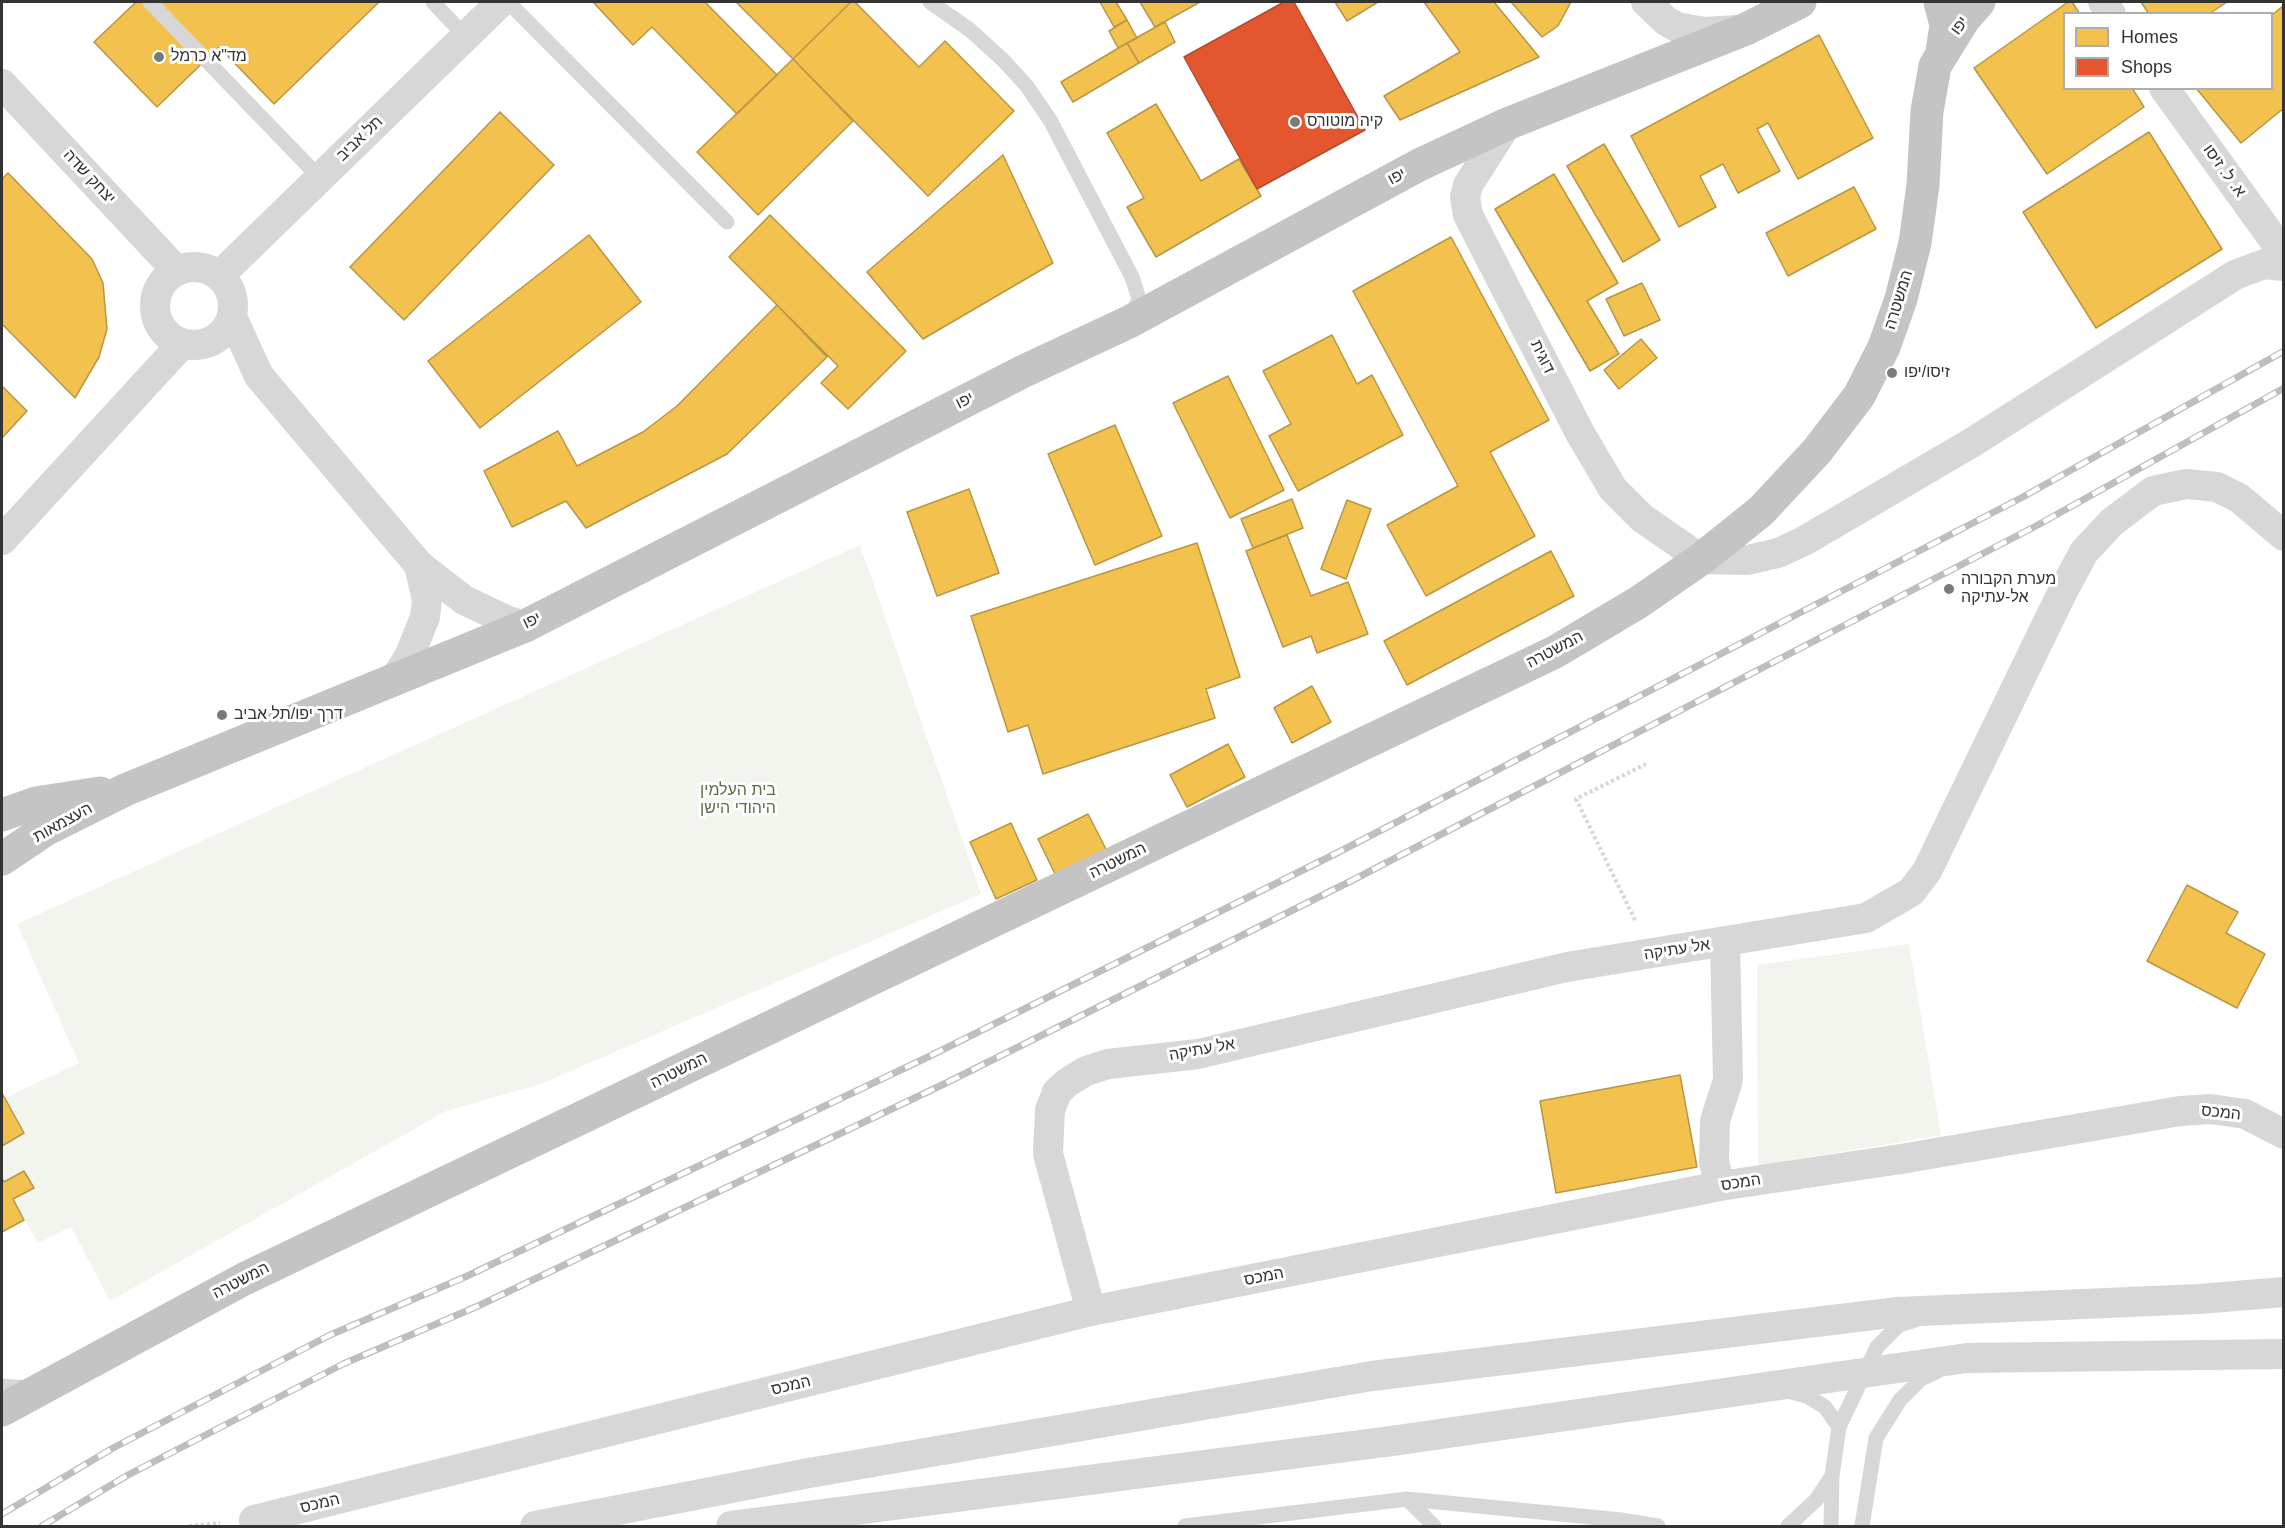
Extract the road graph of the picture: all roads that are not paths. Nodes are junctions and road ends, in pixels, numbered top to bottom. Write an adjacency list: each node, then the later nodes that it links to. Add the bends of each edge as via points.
1 (150, 2): 16 (lane)
2 (433, 2): 11 (lane)
3 (501, 2): 11 (street, תל אביב)
4 (508, 2): 18 (lane)
5 (930, 2): 26 (lane, via 1003,60 1050,120 1132,277 1139,299)
6 (1646, 2): 10 (street, via 1677,27 1704,32)
7 (1800, 2): 10 (highway, יפו)
8 (1940, 2): 12 (highway, via 1946,25)
9 (1979, 2): 12 (highway, יפו)
10 (1746, 29): 15 (highway, יפו)
11 (465, 36): 16 (street, תל אביב)
12 (1942, 52): 32 (highway, המשטרה, via 1930,84 1915,243 1884,347 1859,396 1817,451 1761,511)
13 (2, 84): 21 (street, יצחק שדה)
14 (2165, 90): 17 (street, א. ל. זיסו)
15 (1507, 124): 26 (highway, יפו, via 1419,165); 32 (street, דוגית, via 1467,185 1468,215 1580,433 1614,489 1642,518)
16 (320, 178): 23 (street, תל אביב)
17 (2254, 212): 19 (street, א. ל. זיסו); 22 (street, via 2250,249)
18 (727, 222)
19 (2283, 254)
20 (2283, 266): 22 (street, via 2264,264)
21 (177, 272): 23 (street, via 199,267); 24 (street, via 159,289)
22 (2235, 275): 32 (street, via 1973,442 1804,541 1778,553 1748,560)
23 (219, 276): 25 (street, via 232,295)
24 (156, 315): 27 (street, via 161,328); 29 (street, via 143,366)
25 (232, 317): 27 (street, via 220,336); 28 (street)
26 (1129, 322): 34 (highway, יפו, via 1024,371)
27 (195, 343): 28 (street); 29 (street)
28 (259, 376): 33 (street)
29 (119, 413): 31 (street)
30 (2283, 536): 41 (street, אל עתיקה, via 2239,498 2217,487 2186,484 2153,491 2112,522 2084,552 1927,871 1911,892 1866,918)
31 (2, 540)
32 (1701, 559): 51 (highway, המשטרה, via 1555,652 244,1279)
33 (419, 565): 34 (street, via 464,600); 35 (street, via 426,591 426,617)
34 (525, 626): 35 (highway, יפו)
35 (396, 677): 36 (highway, יפו)
36 (125, 790): 37 (highway, via 36,803); 38 (highway, העצמאות)
37 (2, 815)
38 (34, 837): 39 (highway, העצמאות); 40 (lane)
39 (2, 859)
40 (2, 870)
41 (1725, 942): 43 (street, via 1728,1080 1715,1120 1714,1162); 46 (street, אל עתיקה, via 1566,967 1198,1054 1108,1064 1086,1071 1057,1092 1050,1110 1048,1154)
42 (2283, 1134): 43 (street, המכס, via 2245,1114 2211,1109 2180,1111)
43 (1720, 1186): 46 (street, המכס)
44 (2283, 1292): 45 (street)
45 (1946, 1310): 49 (lane, via 1899,1325 1877,1347); 59 (street, via 1898,1312 1372,1376 809,1473)
46 (1091, 1311): 57 (street, המכס)
47 (2283, 1354): 48 (street)
48 (1967, 1358): 49 (street); 65 (lane, via 1921,1379 1900,1400 1876,1438)
49 (1863, 1373): 52 (street); 54 (lane)
50 (2, 1386): 51 (lane)
51 (44, 1386): 53 (highway, המשטרה)
52 (1770, 1386): 54 (lane, via 1807,1396 1825,1407); 60 (street, via 1392,1441)
53 (2, 1410)
54 (1839, 1427): 55 (lane)
55 (1832, 1476): 63 (lane, via 1816,1500); 64 (lane)
56 (1407, 1499): 58 (lane); 61 (lane); 62 (lane)
57 (254, 1520)
58 (1189, 1526)
59 (535, 1527)
60 (731, 1527)
61 (1434, 1527)
62 (1658, 1527)
63 (1788, 1527)
64 (1831, 1527)
65 (1862, 1527)

